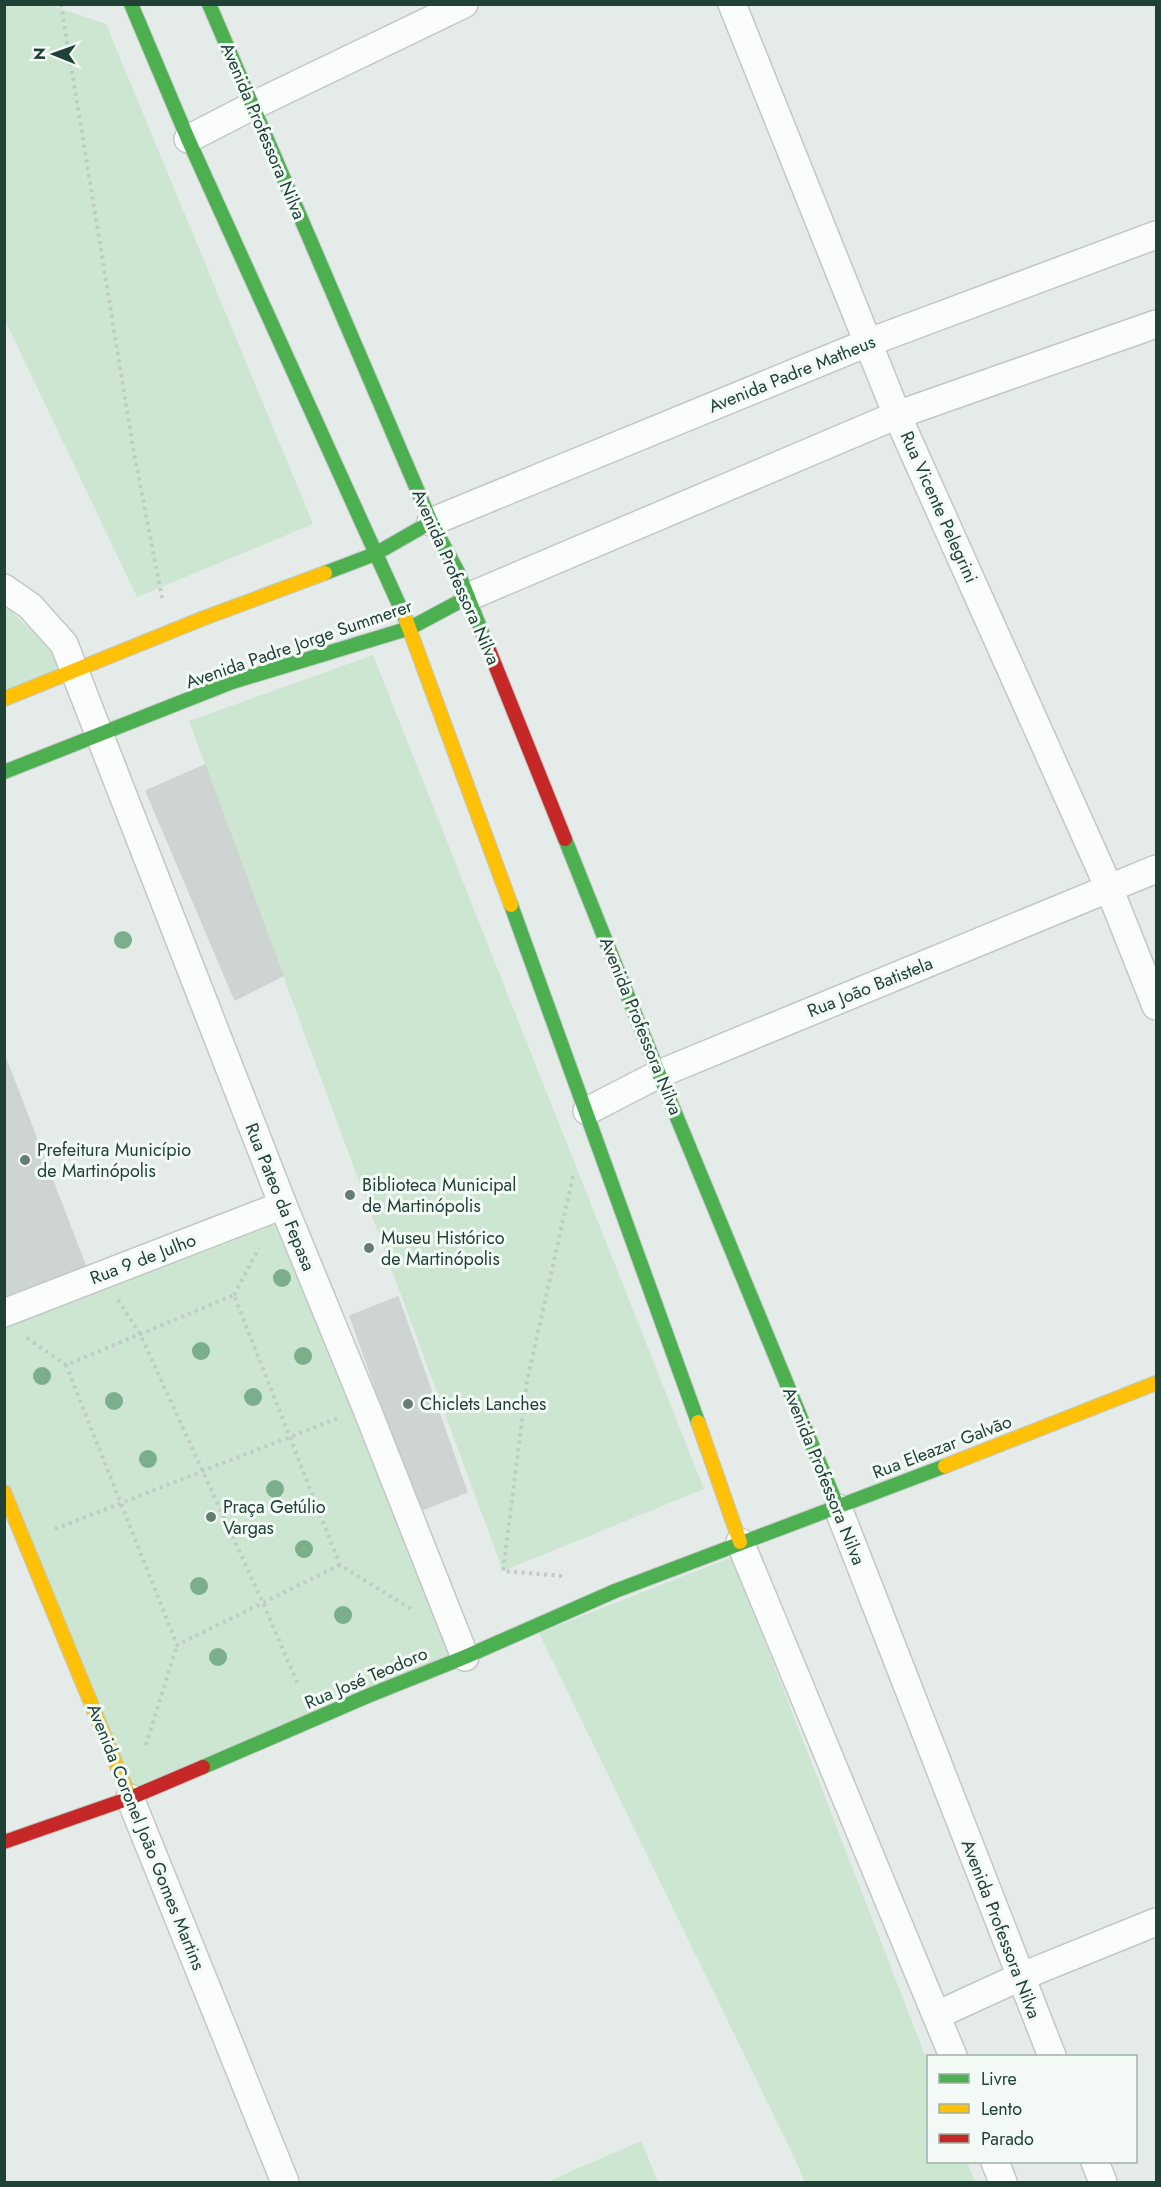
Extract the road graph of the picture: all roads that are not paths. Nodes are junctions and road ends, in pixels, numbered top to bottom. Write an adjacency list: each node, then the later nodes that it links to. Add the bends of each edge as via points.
1 (209, 4): 5 (street, Avenida Professora Nilva)
2 (464, 4): 5 (street)
3 (732, 4): 9 (street, Rua Vicente Pelegrini)
4 (128, 7): 6 (street)
5 (252, 106): 6 (street); 11 (street, Avenida Professora Nilva)
6 (188, 139): 12 (street)
7 (1156, 235): 9 (street, Avenida Padre Matheus)
8 (1156, 324): 10 (street)
9 (867, 343): 10 (street, Rua Vicente Pelegrini); 11 (street, Avenida Padre Matheus)
10 (897, 415): 14 (street); 21 (street, Rua Vicente Pelegrini)
11 (431, 522): 12 (street); 14 (street, Avenida Professora Nilva)
12 (375, 554): 15 (street); 16 (street)
13 (4, 588): 16 (street, Rua Pateo da Fepasa, via 30,606 64,644)
14 (468, 597): 15 (street, Avenida Padre Jorge Summerer); 23 (street, Avenida Professora Nilva)
15 (410, 628): 18 (street, Avenida Padre Jorge Summerer, via 231,682); 24 (street)
16 (74, 670): 17 (street); 18 (street, Rua Pateo da Fepasa)
17 (4, 699)
18 (100, 735): 19 (street, Avenida Padre Jorge Summerer); 25 (street, Rua Pateo da Fepasa)
19 (4, 772)
20 (1156, 869): 21 (street, Rua João Batistela)
21 (1109, 888): 22 (street, Rua Vicente Pelegrini); 23 (street, Rua João Batistela)
22 (1156, 1006)
23 (659, 1074): 24 (street, Rua João Batistela); 29 (street, Avenida Professora Nilva)
24 (587, 1111): 30 (street)
25 (283, 1205): 26 (street, Rua 9 de Julho); 31 (street, Rua Pateo da Fepasa)
26 (4, 1313)
27 (1156, 1383): 29 (street, Rua Eleazar Galvão)
28 (4, 1492): 32 (street, Avenida Coronel João Gomes Martins)
29 (838, 1508): 30 (street, Rua Eleazar Galvão); 35 (street, Avenida Professora Nilva)
30 (740, 1542): 31 (street, Rua José Teodoro); 36 (street)
31 (460, 1647): 32 (street, Rua José Teodoro, via 313,1720)
32 (130, 1798): 33 (street, Rua José Teodoro); 41 (street, Avenida Coronel João Gomes Martins)
33 (4, 1842)
34 (1156, 1922): 35 (street)
35 (1020, 1977): 36 (street); 38 (street, Avenida Professora Nilva)
36 (937, 2015): 37 (street)
37 (953, 2055)
38 (1052, 2055)
39 (995, 2163): 42 (street)
40 (1095, 2163): 43 (street)
41 (285, 2182)
42 (1003, 2182)
43 (1103, 2182)

